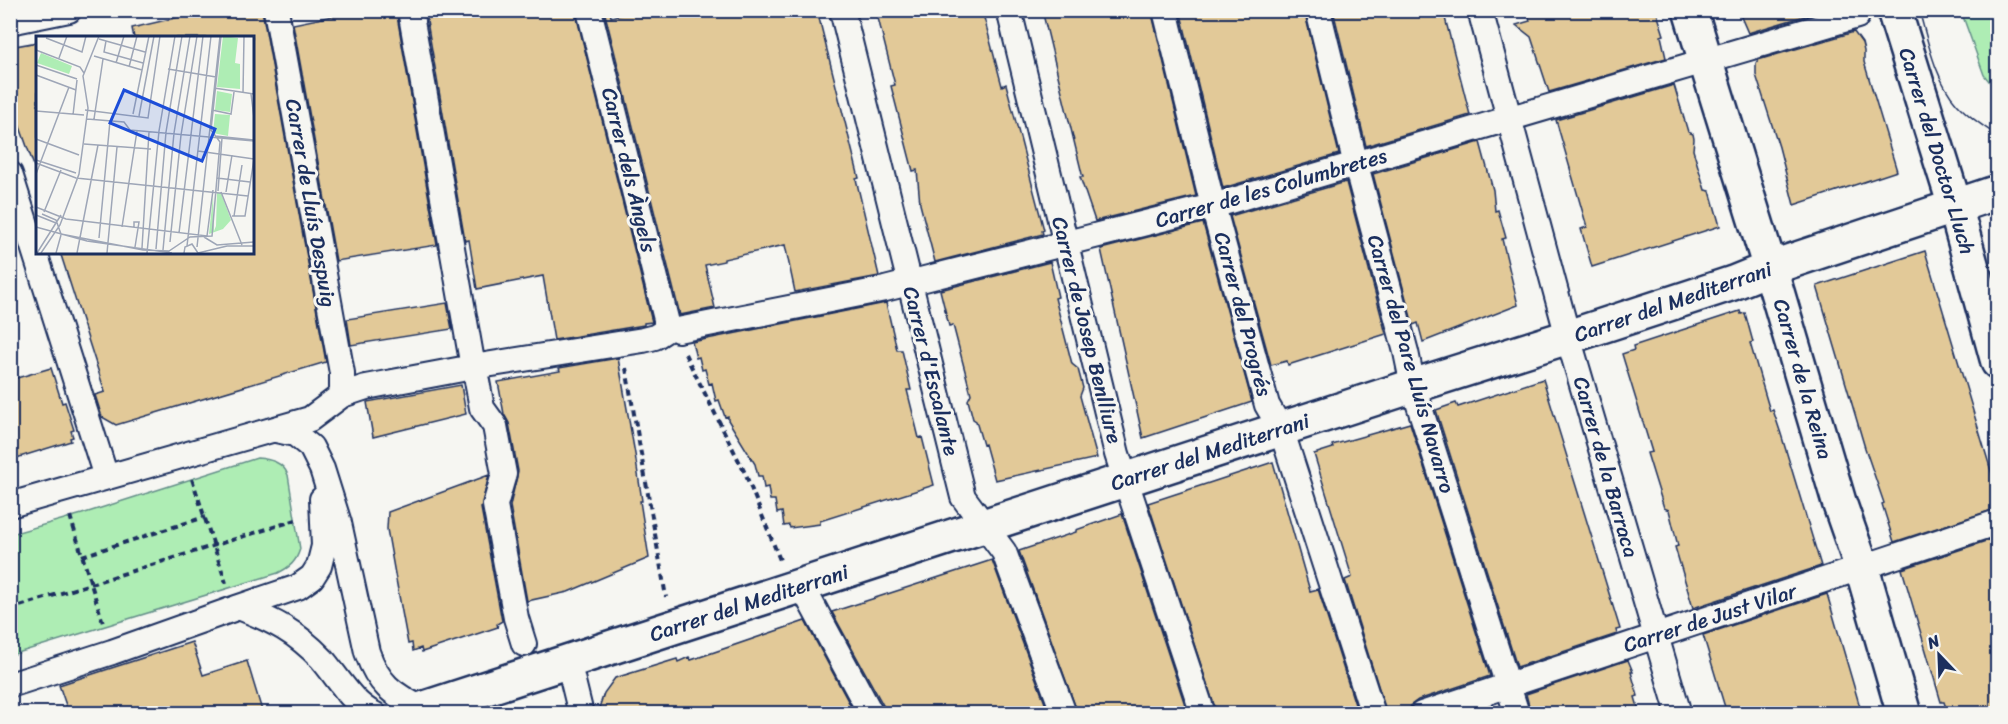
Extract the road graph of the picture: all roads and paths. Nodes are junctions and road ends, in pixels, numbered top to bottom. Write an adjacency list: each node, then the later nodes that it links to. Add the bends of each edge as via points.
1 (69, 10): 13 (street)
2 (276, 10): 30 (street, Carrer de Lluís Despuig, via 342,373)
3 (410, 10): 28 (street)
4 (589, 10): 24 (street, Carrer dels Àngels, via 666,320)
5 (842, 10): 23 (street, Carrer d'Escalante)
6 (1009, 10): 21 (street, Carrer de Josep Benlliure)
7 (1165, 10): 19 (street, Carrer del Progrés)
8 (1318, 10): 16 (street, Carrer del Pare Lluís Navarro)
9 (1480, 10): 15 (street, Carrer de la Barraca)
10 (1690, 10): 14 (street, Carrer de la Reina)
11 (1893, 10): 20 (street, Carrer del Doctor Lluch)
12 (1857, 16): 14 (street, Carrer de les Columbretes)
13 (10, 22)
14 (1705, 60): 15 (street, Carrer de les Columbretes); 22 (street, Carrer de la Reina)
15 (1509, 120): 16 (street, Carrer de les Columbretes); 25 (street, Carrer de la Barraca)
16 (1356, 165): 19 (street, Carrer de les Columbretes); 29 (street, Carrer del Pare Lluís Navarro)
17 (10, 174): 35 (street)
18 (1998, 192): 20 (street, Carrer del Mediterrani)
19 (1213, 206): 21 (street, Carrer de les Columbretes); 31 (street, Carrer del Progrés, via 1267,405)
20 (1955, 206): 22 (street, Carrer del Mediterrani); 26 (street, Carrer del Doctor Lluch)
21 (1066, 243): 23 (street, Carrer de les Columbretes); 36 (street, Carrer de Josep Benlliure)
22 (1770, 268): 25 (street, Carrer del Mediterrani); 45 (street, Carrer de la Reina)
23 (909, 283): 24 (street, Carrer de les Columbretes); 42 (street, Carrer d'Escalante, via 963,497)
24 (675, 335): 28 (street, Carrer de les Columbretes); 48 (path, via 745,473 780,560)
25 (1568, 337): 29 (street, Carrer del Mediterrani); 53 (street, Carrer de la Barraca)
26 (1998, 362)
27 (626, 367): 49 (path)
28 (475, 374): 30 (street, Carrer de les Columbretes, via 366,387); 54 (street, via 482,408 495,426 504,474 495,505)
29 (1413, 386): 31 (street, Carrer del Mediterrani); 56 (street, Carrer del Pare Lluís Navarro)
30 (342, 395): 32 (street, Carrer de les Columbretes, via 310,419)
31 (1281, 429): 36 (street, Carrer del Mediterrani); 64 (street, Carrer del Progrés)
32 (276, 430): 33 (street, via 296,434 311,447); 35 (street, Carrer de les Columbretes)
33 (322, 468): 50 (street, via 324,546 312,578); 58 (street, via 374,670)
34 (190, 472): 39 (path)
35 (106, 477): 37 (street, Carrer de les Columbretes)
36 (1126, 479): 42 (street, Carrer del Mediterrani); 63 (street, Carrer de Josep Benlliure)
37 (10, 505)
38 (68, 509): 44 (path)
39 (205, 517): 43 (path); 44 (path)
40 (303, 518): 43 (path)
41 (1998, 522): 45 (street, Carrer de Just Vilar)
42 (983, 526): 48 (street, Carrer del Mediterrani); 62 (street, Carrer d'Escalante, via 1004,552)
43 (214, 546): 46 (path); 47 (path)
44 (82, 556): 46 (path)
45 (1862, 568): 53 (street, Carrer de Just Vilar); 68 (street, Carrer de la Reina)
46 (91, 584): 51 (path); 52 (path)
47 (227, 585)
48 (802, 586): 55 (street, Carrer del Mediterrani); 61 (street)
49 (666, 598)
50 (239, 607): 57 (street); 59 (street, via 295,633 351,695)
51 (10, 609)
52 (106, 634)
53 (1656, 636): 56 (street, Carrer de Just Vilar); 67 (street, Carrer de la Barraca)
54 (524, 644)
55 (568, 661): 58 (street, Carrer del Mediterrani); 60 (street)
56 (1508, 684): 65 (street, Carrer de Just Vilar); 66 (street, Carrer del Pare Lluís Navarro)
57 (10, 685)
58 (418, 711)
59 (374, 714)
60 (581, 714)
61 (871, 714)
62 (1064, 714)
63 (1203, 714)
64 (1373, 714)
65 (1422, 714)
66 (1517, 714)
67 (1679, 714)
68 (1904, 714)

